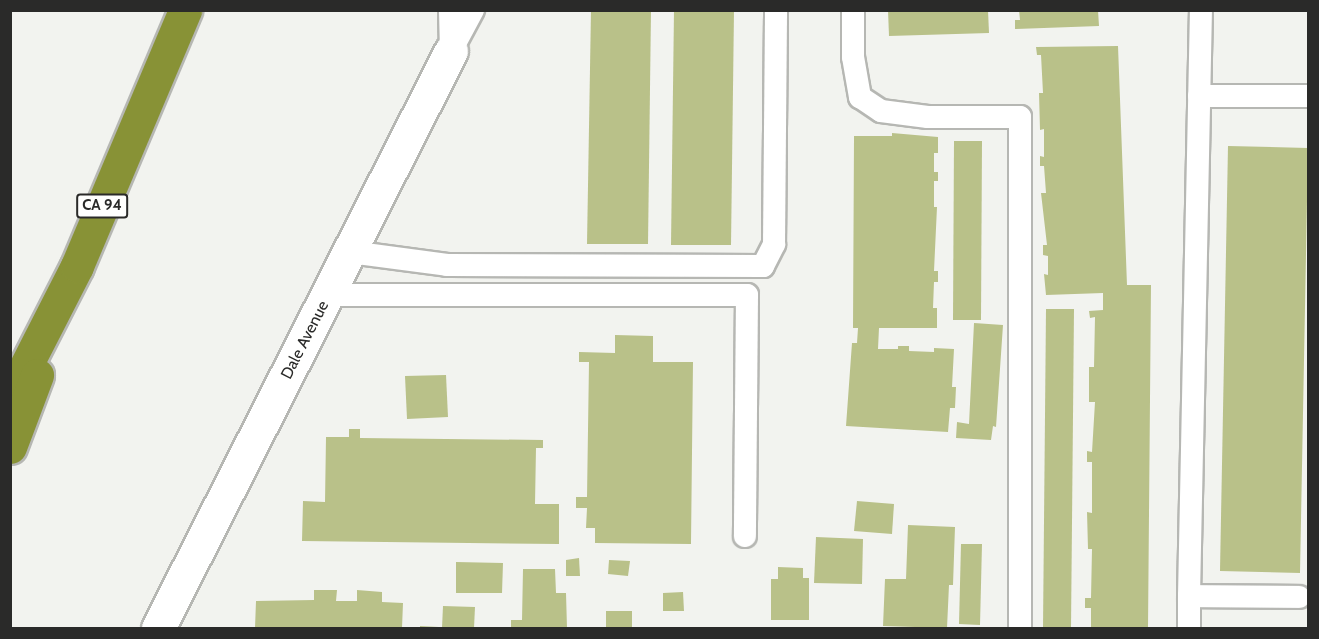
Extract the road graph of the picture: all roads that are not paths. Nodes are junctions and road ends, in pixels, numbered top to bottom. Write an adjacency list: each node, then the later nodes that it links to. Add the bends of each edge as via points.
1 (185, 10): 11 (highway, CA 94)
2 (450, 10): 7 (lane)
3 (473, 10): 7 (lane)
4 (776, 10): 10 (lane, via 774,243 764,266 447,265)
5 (853, 10): 19 (lane, via 853,57 860,97 881,111 928,117 1020,117)
6 (1201, 10): 8 (lane)
7 (451, 51): 10 (street, Dale Avenue)
8 (1199, 96): 9 (lane); 16 (lane)
9 (1308, 96)
10 (350, 252): 12 (street, Dale Avenue)
11 (76, 266): 13 (highway, CA 94); 14 (highway)
12 (328, 295): 15 (lane, via 747,295); 18 (street, Dale Avenue)
13 (10, 397)
14 (10, 447)
15 (745, 536)
16 (1189, 596): 17 (lane); 20 (lane)
17 (1299, 597)
18 (158, 628)
19 (1020, 628)
20 (1189, 628)

